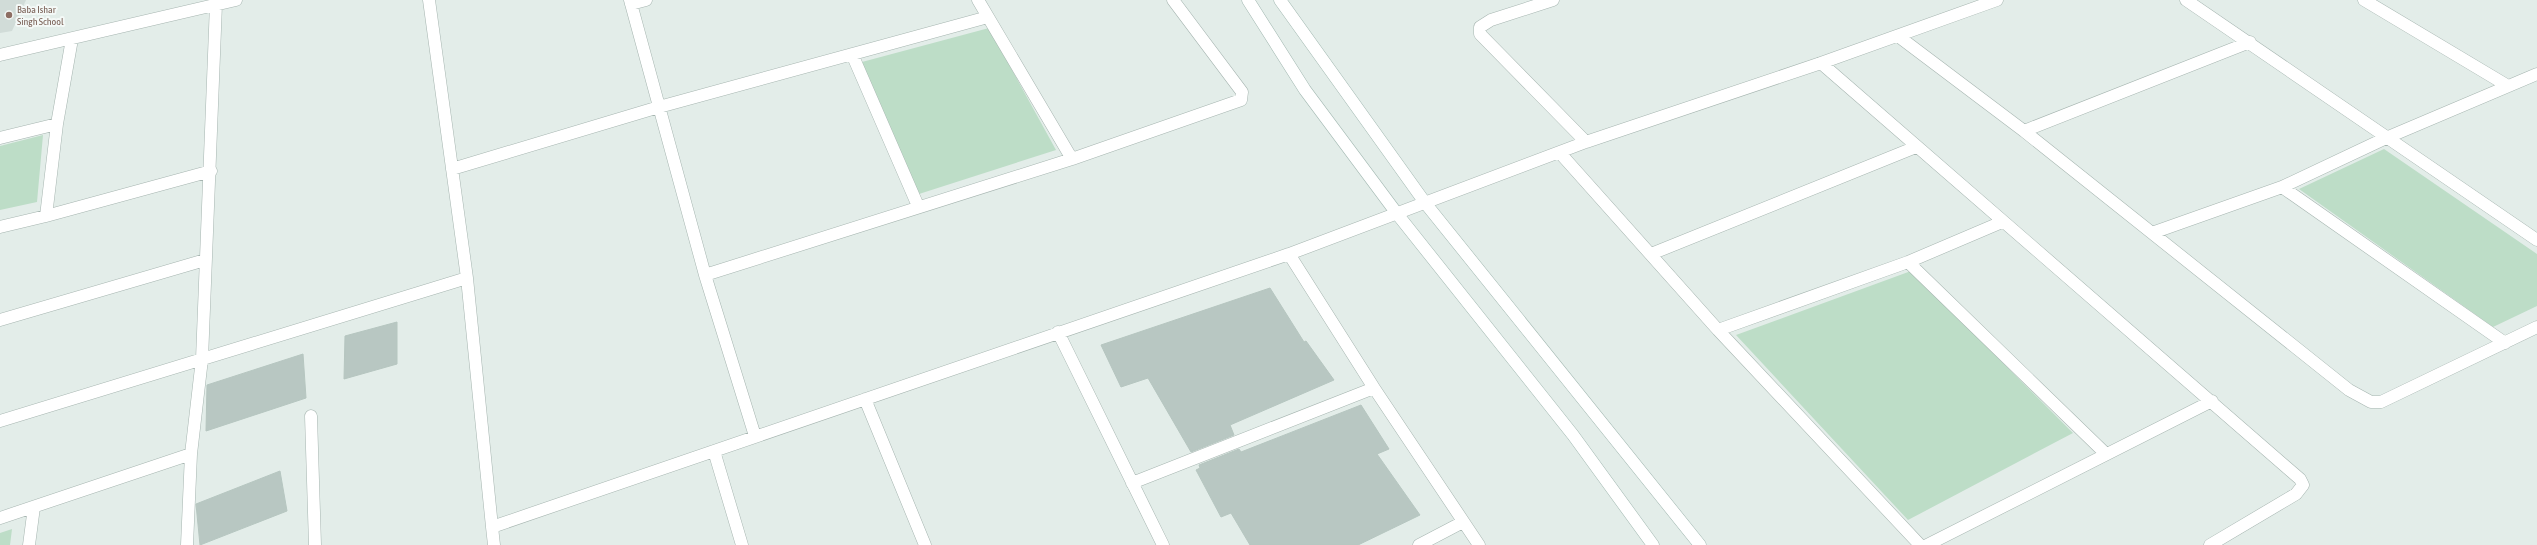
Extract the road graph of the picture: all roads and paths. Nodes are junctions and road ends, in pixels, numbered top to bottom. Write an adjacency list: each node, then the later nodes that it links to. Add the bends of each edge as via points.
1 (236, 0): 15 (street)
2 (429, 0): 34 (street)
3 (646, 0): 12 (street)
4 (978, 0): 16 (street)
5 (1173, 0): 33 (street, via 1242,92 1241,100)
6 (1248, 0): 39 (street, via 1305,90)
7 (1280, 0): 37 (street)
8 (1553, 0): 30 (street, via 1491,20 1480,27 1480,34)
9 (1997, 0): 13 (street)
10 (2186, 0): 19 (street)
11 (2386, 0): 14 (street)
12 (631, 2): 25 (street)
13 (1983, 2): 17 (street)
14 (2368, 3): 24 (street)
15 (216, 4): 18 (street); 35 (street)
16 (988, 18): 20 (street); 33 (street)
17 (1898, 36): 22 (street); 27 (street)
18 (72, 39): 21 (street); 26 (street)
19 (2250, 42): 27 (street); 29 (street)
20 (852, 54): 25 (street); 38 (street)
21 (0, 55)
22 (1821, 63): 30 (street); 31 (street)
23 (2537, 74): 24 (street)
24 (2508, 86): 29 (street)
25 (659, 107): 34 (street); 49 (street)
26 (57, 124): 28 (street); 40 (street)
27 (2024, 131): 43 (street)
28 (0, 138)
29 (2386, 138): 36 (street); 44 (street)
30 (1586, 142): 32 (street)
31 (1916, 147): 41 (street); 46 (street)
32 (1560, 153): 37 (street); 46 (street)
33 (1072, 159): 38 (street)
34 (452, 169): 50 (street)
35 (211, 171): 40 (street); 47 (street)
36 (2282, 187): 43 (street); 55 (street)
37 (1426, 204): 39 (street); 81 (street)
38 (918, 206): 49 (street)
39 (1398, 215): 45 (street); 80 (street, via 1573,435)
40 (46, 216): 42 (street)
41 (2002, 222): 48 (street); 59 (street)
42 (0, 227)
43 (2152, 233): 55 (street, via 2349,390 2371,402 2381,402)
44 (2537, 240)
45 (1289, 254): 54 (street); 57 (street)
46 (1651, 254): 53 (street)
47 (205, 260): 51 (street); 56 (street)
48 (1908, 262): 53 (street); 65 (street)
49 (705, 275): 62 (street)
50 (467, 278): 56 (street); 70 (street)
51 (0, 320)
52 (2537, 327): 55 (street)
53 (1718, 330): 82 (street)
54 (1058, 332): 58 (street); 66 (street)
55 (2505, 343)
56 (202, 359): 61 (street); 64 (street)
57 (1374, 388): 66 (street); 69 (street)
58 (865, 399): 62 (street); 76 (street)
59 (2212, 401): 65 (street); 84 (street, via 2300,479 2303,485 2296,494)
60 (311, 416): 73 (street)
61 (0, 421)
62 (755, 436): 63 (street)
63 (714, 451): 70 (street); 75 (street)
64 (191, 454): 67 (street); 72 (street)
65 (2106, 454): 83 (street)
66 (1132, 483): 77 (street)
67 (34, 507): 68 (street); 71 (street)
68 (0, 518)
69 (1463, 522): 78 (street); 79 (street)
70 (492, 527): 74 (street)
71 (29, 545)
72 (187, 545)
73 (315, 545)
74 (494, 545)
75 (742, 545)
76 (925, 545)
77 (1163, 545)
78 (1419, 545)
79 (1479, 545)
80 (1653, 545)
81 (1700, 545)
82 (1920, 545)
83 (1927, 545)
84 (2210, 545)

